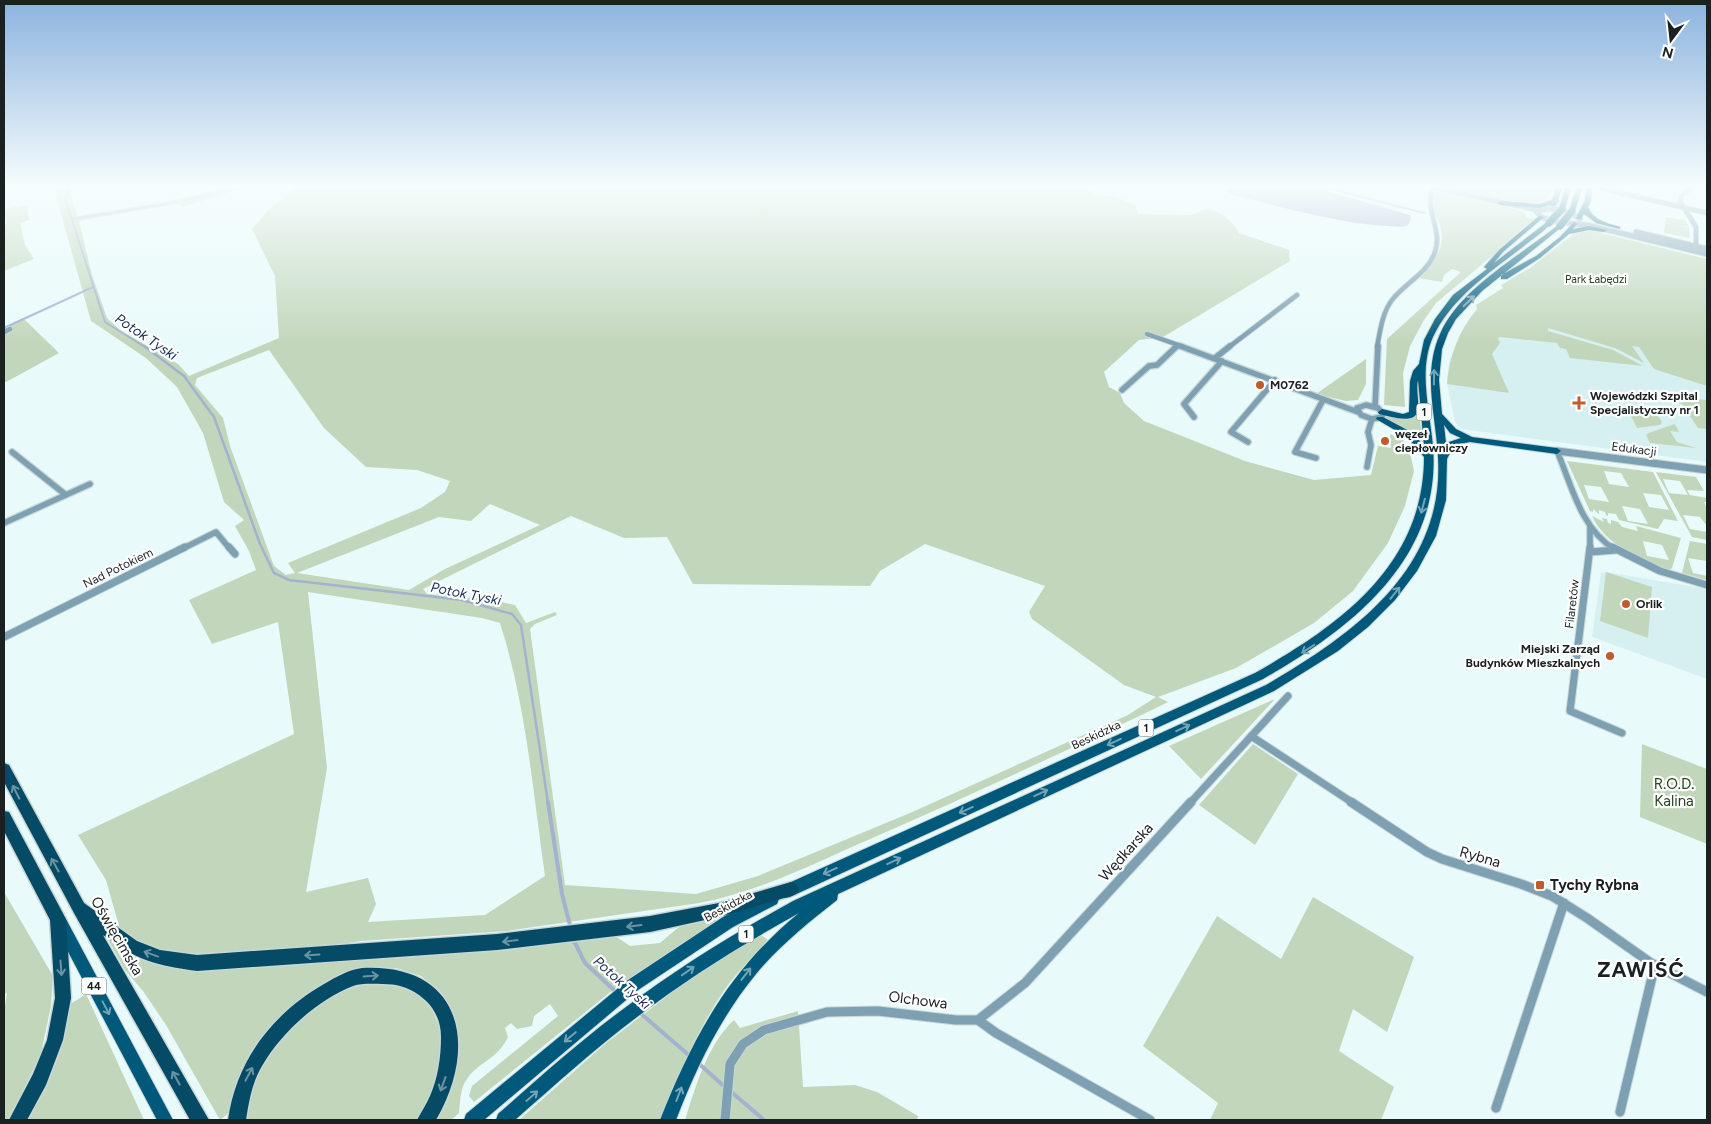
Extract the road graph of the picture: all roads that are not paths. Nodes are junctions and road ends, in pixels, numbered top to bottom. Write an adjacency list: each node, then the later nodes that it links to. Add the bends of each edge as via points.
1 (1437, 240): 24 (street, via 1436,252 1385,314)
2 (1511, 240): 12 (main road)
3 (1528, 240): 12 (main road, Beskidzka / 1, bridge)
4 (1542, 240): 13 (main road, 1, bridge)
5 (1557, 240): 13 (main road, via 1521,268)
6 (1649, 240): 11 (street)
7 (1672, 240): 9 (street)
8 (1696, 240): 9 (street)
9 (1696, 246): 10 (street)
10 (1707, 249)
11 (1707, 254)
12 (1478, 279): 21 (main road, Beskidzka / 1, via 1439,317 1427,340)
13 (1489, 283): 28 (main road, 1, one-way to 13, via 1434,368 1440,343 1458,311)
14 (1297, 295): 19 (street)
15 (10, 329): 16 (street)
16 (4, 332)
17 (1148, 334): 18 (street)
18 (1178, 345): 19 (street); 23 (street)
19 (1215, 358): 20 (street)
20 (1222, 361): 22 (street); 30 (street, via 1184,404)
21 (1422, 366): 29 (main road, via 1413,381 1412,414); 38 (main road, Beskidzka / 1)
22 (1275, 380): 25 (street); 34 (street, via 1231,432)
23 (1122, 390)
24 (1373, 390): 26 (street); 29 (street)
25 (1323, 400): 27 (street); 37 (street, via 1295,452)
26 (1366, 405): 27 (street); 29 (street)
27 (1358, 409): 31 (street)
28 (1437, 410): 33 (main road, via 1446,425); 39 (main road, 1)
29 (1377, 414): 31 (street); 32 (street); 38 (main road, via 1410,435)
30 (1194, 417)
31 (1364, 417): 32 (street)
32 (1368, 430): 40 (street, via 1371,445)
33 (1470, 439): 35 (main road); 39 (main road, via 1450,443)
34 (1248, 442)
35 (1557, 451): 41 (street, Edukacji); 45 (street, Filaretów)
36 (12, 452): 43 (street)
37 (1316, 458)
38 (1429, 458): 57 (main road, Beskidzka / 1, one-way to 57, via 1422,509 1405,550 1375,592 1326,636 1259,676)
39 (1443, 460): 56 (main road, 1, one-way to 39, via 1270,688 1340,646 1390,600 1420,556 1437,514)
40 (1367, 467)
41 (1707, 470)
42 (90, 484): 43 (street)
43 (66, 495): 44 (street)
44 (4, 523)
45 (1590, 526): 46 (street, Filaretów); 47 (street, Filaretów)
46 (1618, 550): 47 (street, Filaretów); 49 (street, Filaretów, via 1675,576)
47 (1590, 552): 52 (street, Filaretów, via 1570,711)
48 (235, 554): 50 (street, Nad Potokiem, via 216,532)
49 (1707, 585)
50 (4, 637)
51 (1288, 696): 53 (street, Wędkarska)
52 (1622, 733)
53 (1251, 736): 58 (street, Rybna, via 1443,860 1524,885); 63 (street, Wędkarska, via 1025,983)
54 (4, 768): 59 (highway, Oświęcimska / 44, one-way to 54)
55 (4, 817): 60 (highway, 44)
56 (850, 882): 73 (main road, 1, one-way to 56, via 648,999 737,939); 74 (main road, one-way to 56, via 708,1029 748,970 802,918)
57 (791, 889): 59 (highway, one-way to 59, via 680,919 589,932 489,943 197,963 160,958 132,947); 72 (main road, Beskidzka / 1, one-way to 72, via 728,922 633,985)
58 (1564, 903): 61 (street, Rybna); 64 (street)
59 (79, 908): 69 (highway, Oświęcimska / 44, one-way to 59)
60 (58, 919): 67 (highway, one-way to 67, via 63,998 55,1040 40,1079); 68 (main road, 44, one-way to 68)
61 (1657, 967): 62 (street, Rybna); 65 (street)
62 (1707, 992)
63 (978, 1020): 66 (street, Olchowa, via 878,1011 827,1012 764,1030 752,1036 736,1054 728,1073); 75 (street)
64 (1496, 1108)
65 (1620, 1112)
66 (725, 1118)
67 (18, 1120)
68 (165, 1120)
69 (200, 1120)
70 (237, 1120): 71 (highway, one-way to 71, via 246,1080 280,1027 317,995 353,977 382,975 404,977 429,991 443,1008 451,1040 445,1081)
71 (426, 1120)
72 (472, 1120)
73 (504, 1120)
74 (668, 1120)
75 (1150, 1120)

